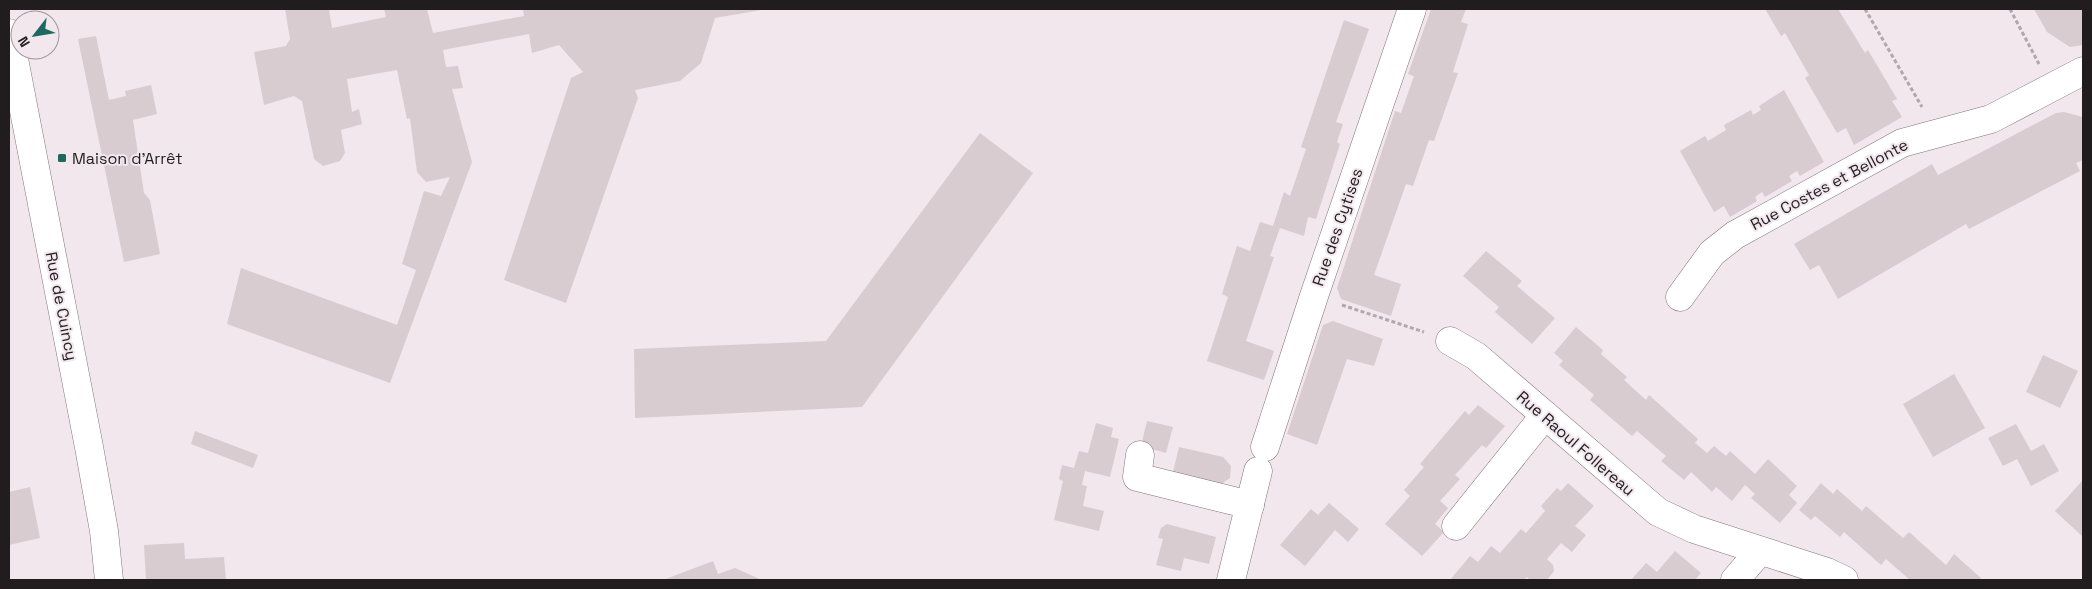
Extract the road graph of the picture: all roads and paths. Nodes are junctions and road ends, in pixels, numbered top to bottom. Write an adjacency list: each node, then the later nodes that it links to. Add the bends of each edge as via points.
1 (1412, 9): 8 (street, Rue des Cytises)
2 (1865, 9): 7 (path)
3 (2010, 9): 6 (path)
4 (9, 33): 16 (street, Rue de Cuincy, via 91,456)
5 (2083, 71): 6 (street, Rue Costes et Bellonte)
6 (2049, 90): 7 (street, Rue Costes et Bellonte, via 1991,119)
7 (1936, 132): 9 (street, Rue Costes et Bellonte, via 1902,143 1724,242)
8 (1314, 296): 10 (path); 13 (street, Rue des Cytises)
9 (1680, 297)
10 (1450, 341): 11 (street, Rue Raoul Follereau, via 1476,356)
11 (1545, 415): 14 (street); 15 (street, Rue Raoul Follereau, via 1658,512 1694,529)
12 (1140, 455): 13 (street, via 1137,477)
13 (1250, 505): 17 (street, Rue des Cytises)
14 (1456, 526)
15 (1760, 551): 18 (street); 19 (street, Rue Raoul Follereau)
16 (109, 580)
17 (1231, 580)
18 (1735, 580)
19 (1844, 580)

